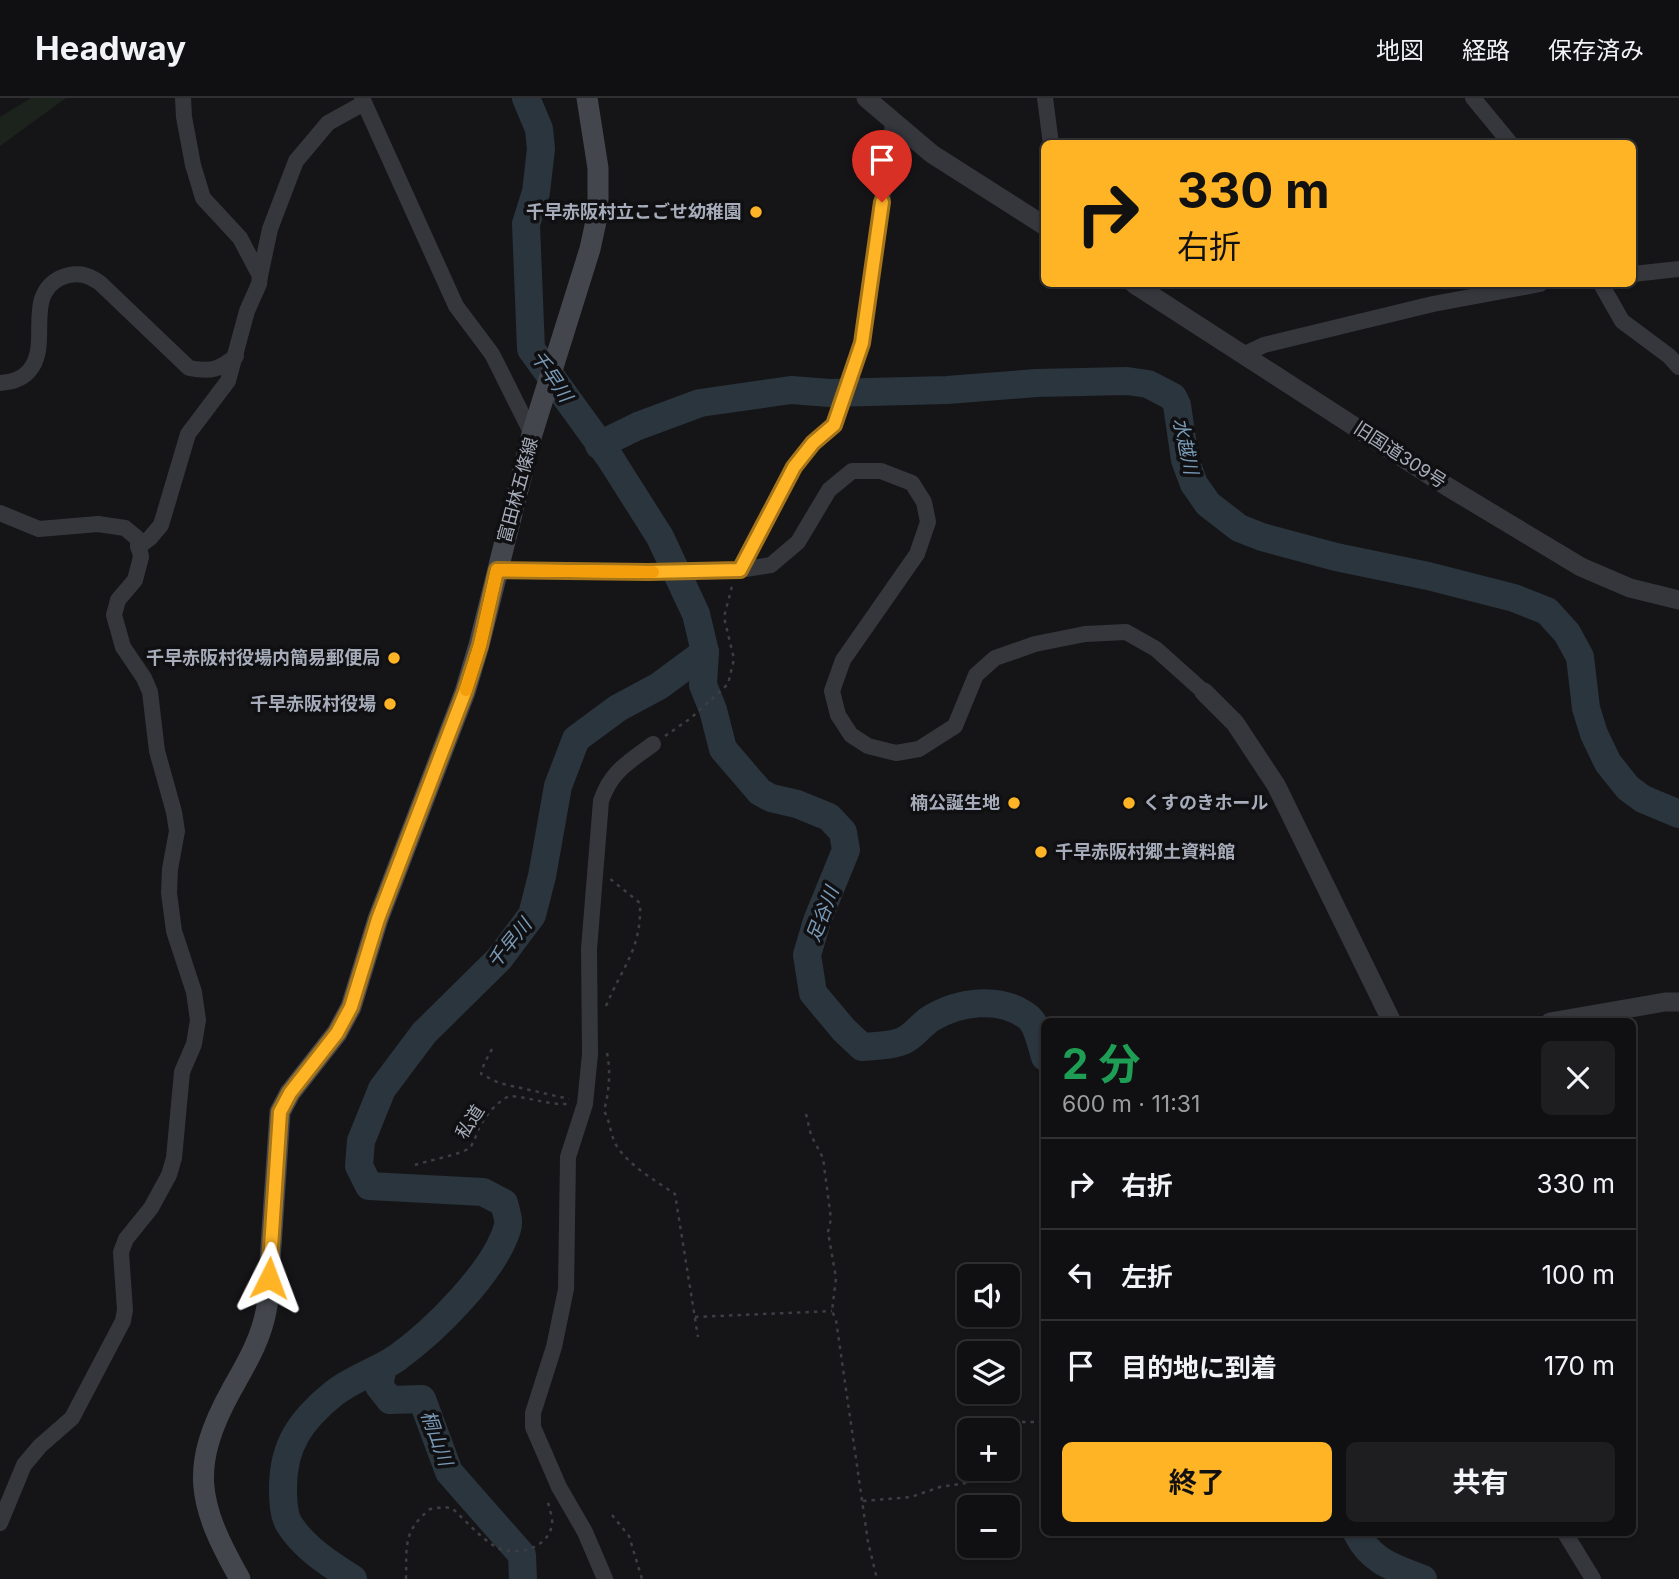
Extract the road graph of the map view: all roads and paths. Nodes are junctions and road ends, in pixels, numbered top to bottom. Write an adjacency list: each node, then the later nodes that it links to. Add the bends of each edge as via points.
1 (183, 98): 13 (street, via 188,141 203,198 240,238)
2 (587, 98): 21 (main road, 富田林五條線, via 598,168 598,212)
3 (866, 98): 7 (street)
4 (1045, 98): 8 (street)
5 (1473, 98): 9 (street)
6 (363, 100): 13 (street, via 328,124 296,161 270,229); 21 (street, via 456,306)
7 (893, 124): 10 (street); 25 (street, via 862,343 834,425 794,467)
8 (1051, 140)
9 (1508, 140)
10 (1041, 223)
11 (1679, 269): 12 (street)
12 (1636, 274)
13 (260, 276): 18 (street)
14 (1139, 287): 17 (street, 旧国道309号)
15 (1525, 287): 17 (street, via 1385,315 1264,345)
16 (1603, 287): 19 (street, via 1622,321)
17 (1245, 354): 26 (street, 旧国道309号, via 1581,567 1630,588)
18 (236, 356): 20 (street, via 207,371 189,368 86,273 53,282 43,296 36,360 15,381); 23 (street, via 228,381 188,434 161,525)
19 (1679, 367)
20 (0, 383)
21 (536, 424): 24 (main road, 富田林五條線)
22 (0, 513): 23 (street, via 39,529 99,524 125,528 137,538)
23 (138, 547): 48 (street, via 141,557 135,580 118,600 114,615 123,647 150,692 157,751 177,831 169,893 173,931 194,992 198,1020 183,1072 169,1175 121,1252 123,1321 72,1418 24,1465)
24 (497, 570): 25 (street); 50 (main road, 富田林五條線, via 465,692 378,919 351,1007 280,1112 263,1328 217,1416 202,1469 203,1496)
25 (740, 570): 27 (street, via 771,565 798,542 829,490 852,471 881,471 912,483 924,502 928,522 917,554 843,660 832,691 838,715 851,735 868,746 896,752 919,749 955,726 976,675 995,658 1075,636 1126,632 1156,649); 28 (path, via 724,617 734,659 728,684)
26 (1679, 600)
27 (1204, 692): 32 (street, via 1235,723 1276,785)
28 (653, 744): 29 (street, via 615,772 606,785)
29 (596, 867): 31 (path, via 640,902 641,916 633,955); 36 (street)
30 (1679, 1002): 33 (street)
31 (605, 1009)
32 (1390, 1018)
33 (1573, 1018)
34 (492, 1049): 36 (path, via 481,1074 499,1083)
35 (606, 1052): 40 (path, via 604,1111 616,1147 675,1194)
36 (585, 1101): 38 (path, 私道, via 548,1103 509,1096 480,1126 466,1151); 52 (street, via 568,1157 566,1289 533,1427)
37 (806, 1114): 39 (path, via 823,1158 836,1278)
38 (415, 1165)
39 (832, 1311): 40 (path); 46 (path)
40 (695, 1317): 41 (path)
41 (698, 1337)
42 (1041, 1421): 43 (path)
43 (1020, 1423)
44 (974, 1481): 46 (path, via 911,1497)
45 (546, 1493): 51 (path, via 553,1523 547,1537 538,1546 509,1552 495,1546 453,1509 430,1509 409,1534)
46 (863, 1501): 54 (path)
47 (612, 1515): 53 (path, via 629,1536)
48 (0, 1523)
49 (1567, 1536): 55 (street)
50 (240, 1579)
51 (406, 1579)
52 (605, 1579)
53 (642, 1579)
54 (877, 1579)
55 (1593, 1579)

